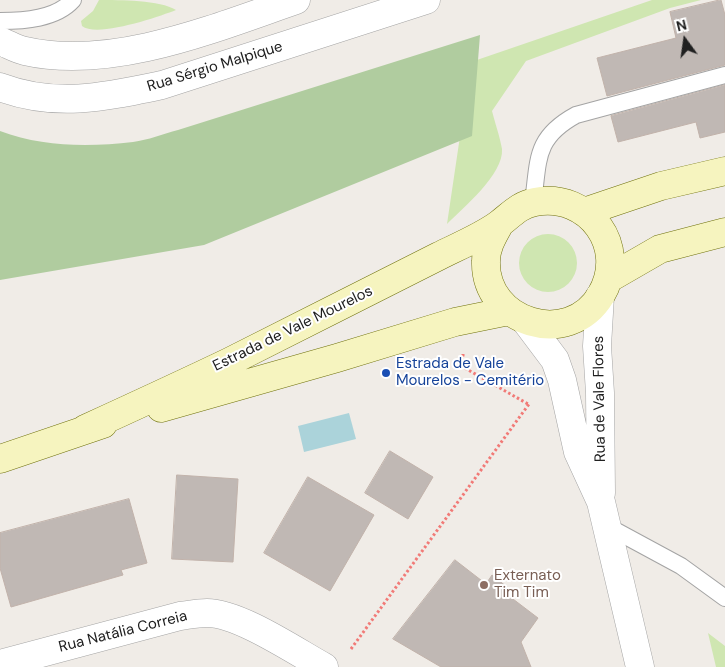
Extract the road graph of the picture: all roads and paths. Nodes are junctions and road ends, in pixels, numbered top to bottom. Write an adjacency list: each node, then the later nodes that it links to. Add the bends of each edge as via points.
1 (74, 0): 4 (lane, via 51,14 22,21)
2 (296, 0): 5 (street, via 122,53 53,56 22,51)
3 (426, 0): 7 (street, Rua Sérgio Malpique, via 162,85 122,94 64,100 40,98)
4 (0, 21)
5 (0, 41)
6 (725, 76): 9 (lane, via 576,115 559,124 546,139 539,155)
7 (0, 87)
8 (725, 170): 10 (main road, via 661,186)
9 (533, 202): 10 (main road, Estrada de Vale Mourelos, via 568,203); 11 (main road, Estrada de Vale Mourelos, via 514,211)
10 (584, 212): 13 (main road, Estrada de Vale Mourelos, via 598,225 607,242 611,260)
11 (499, 225): 14 (main road, Estrada de Vale Mourelos, via 490,242 486,261 488,280 496,297); 18 (main road, Estrada de Vale Mourelos, via 227,363)
12 (725, 232): 13 (main road, Estrada de Vale Mourelos, via 660,249)
13 (604, 288): 14 (main road, Estrada de Vale Mourelos, via 589,309 558,324 542,324); 20 (street, Rua de Vale Flores, via 597,346)
14 (517, 316): 15 (main road, Estrada de Vale Mourelos); 16 (street, Rua de Vale Flores, via 555,360)
15 (455, 322): 17 (path, via 462,341 463,367); 18 (main road, Estrada de Vale Mourelos)
16 (566, 399): 17 (path); 20 (street, Rua de Vale Flores, via 578,452)
17 (528, 404): 22 (path)
18 (85, 429): 19 (main road, Estrada de Vale Mourelos)
19 (0, 459)
20 (604, 514): 21 (lane); 25 (street, Rua de Vale Flores)
21 (725, 598)
22 (349, 651)
23 (0, 664): 24 (street, Rua Natália Correia, via 180,616 208,613 232,617 252,626)
24 (324, 667)
25 (640, 667)

